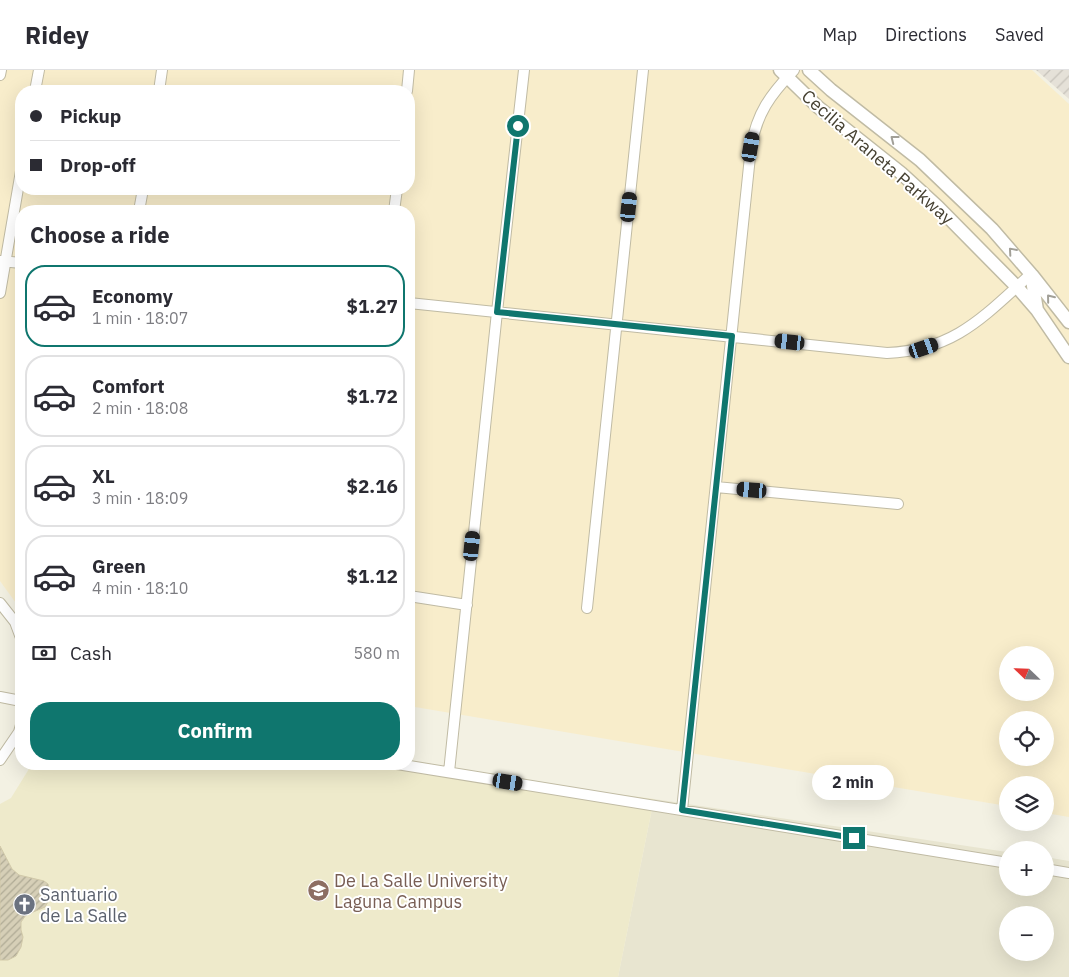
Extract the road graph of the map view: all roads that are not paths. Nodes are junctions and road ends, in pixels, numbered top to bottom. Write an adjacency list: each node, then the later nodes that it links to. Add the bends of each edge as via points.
1 (1, 70): 9 (street)
2 (39, 70): 10 (street)
3 (162, 70): 11 (street)
4 (409, 70): 12 (street)
5 (524, 70): 20 (street)
6 (643, 70): 22 (street)
7 (809, 70): 15 (street, Cecilia Araneta Parkway, one-way to 7, via 992,229 938,177)
8 (787, 72): 16 (street, Cecilia Araneta Parkway, via 833,120 919,189); 23 (street, via 771,94 754,130)
9 (0, 74)
10 (36, 85)
11 (160, 85)
12 (408, 85)
13 (16, 195): 14 (street)
14 (3, 261): 17 (street)
15 (1031, 274): 16 (street); 19 (street, Cecilia Araneta Parkway); 21 (street, Cecilia Araneta Parkway, one-way to 15)
16 (1017, 287): 19 (street, Cecilia Araneta Parkway); 23 (street, via 962,332 906,352 887,353)
17 (0, 293)
18 (415, 304): 20 (street)
19 (1037, 310): 24 (street, Cecilia Araneta Parkway)
20 (497, 312): 22 (street); 29 (street)
21 (1069, 322)
22 (616, 324): 23 (street); 30 (street)
23 (732, 336): 25 (street)
24 (1069, 357)
25 (716, 487): 26 (street); 38 (street)
26 (898, 504)
27 (415, 597): 29 (street)
28 (0, 603): 31 (street)
29 (466, 605): 37 (street)
30 (587, 608)
31 (15, 622)
32 (0, 697): 33 (street)
33 (15, 700)
34 (15, 738): 35 (street)
35 (0, 760)
36 (415, 767): 37 (street)
37 (449, 772): 38 (street)
38 (682, 810): 39 (street)
39 (999, 862)
40 (1054, 870): 41 (street)
41 (1069, 873)

